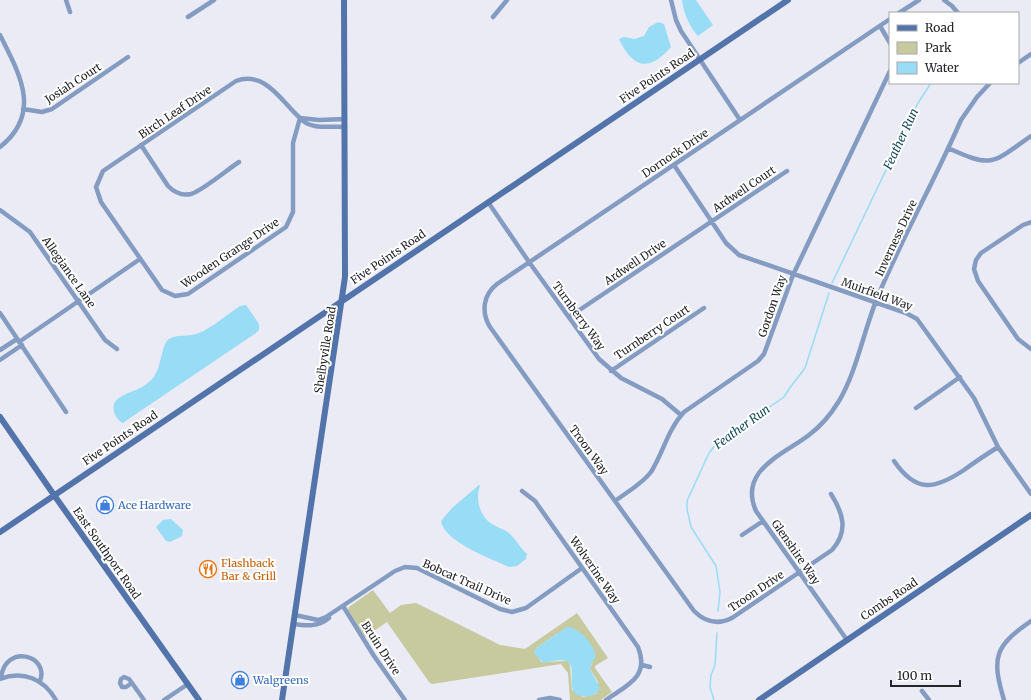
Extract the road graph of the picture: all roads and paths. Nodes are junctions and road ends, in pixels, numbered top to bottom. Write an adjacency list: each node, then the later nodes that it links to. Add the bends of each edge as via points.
1 (66, 0): 9 (street)
2 (214, 0): 12 (street)
3 (344, 0): 26 (street, Shelbyville Road)
4 (508, 0): 13 (street)
5 (672, 0): 20 (street, via 678,26)
6 (788, 0): 20 (street, Five Points Road)
7 (919, 0): 10 (street)
8 (944, 0): 11 (street)
9 (70, 12)
10 (901, 12)
11 (957, 12)
12 (188, 18)
13 (494, 18)
14 (889, 20): 15 (street, Dornock Drive)
15 (880, 26): 17 (street); 27 (street, Dornock Drive)
16 (0, 35): 24 (street, via 21,78)
17 (889, 40)
18 (1031, 54): 21 (street)
19 (128, 57): 24 (street, Josiah Court, via 52,109 41,112)
20 (700, 59): 27 (street); 36 (street, Five Points Road)
21 (1019, 62)
22 (889, 73): 42 (street, Gordon Way)
23 (989, 84): 32 (street, Inverness Drive, via 966,113)
24 (23, 109): 31 (street, via 16,129)
25 (301, 117): 26 (street, via 319,120); 28 (street, Birch Leaf Drive, via 309,125); 30 (street, Birch Leaf Drive, via 268,85 258,80 245,79 236,81); 40 (street, Wooden Grange Drive, via 292,143 293,212 286,227 188,294 181,296 172,296 162,290)
26 (345, 119): 28 (street, Shelbyville Road)
27 (740, 120): 34 (street, Dornock Drive)
28 (345, 127): 43 (street, Shelbyville Road, via 346,260)
29 (1031, 136): 32 (street, via 1000,158 990,161 975,160)
30 (141, 145): 33 (street, via 168,186 182,194 194,192); 40 (street, Birch Leaf Drive, via 103,171 96,187 101,202)
31 (0, 146)
32 (948, 148): 45 (street, Inverness Drive)
33 (239, 162)
34 (674, 165): 38 (street, Muirfield Way); 41 (street, Dornock Drive)
35 (786, 171): 38 (street, Ardwell Court)
36 (488, 202): 41 (street, Turnberry Way); 43 (street, Five Points Road)
37 (0, 210): 44 (street, Allegiance Lane, via 30,232)
38 (711, 222): 42 (street, Muirfield Way, via 729,247 739,255); 49 (street, Ardwell Drive)
39 (1031, 222): 52 (street, via 981,253 974,270 978,281 1018,339)
40 (140, 259): 44 (street)
41 (529, 262): 47 (street, Dornock Drive, via 491,289 486,298); 49 (street, Turnberry Way)
42 (793, 275): 45 (street, Muirfield Way); 59 (street, Gordon Way, via 763,356)
43 (343, 300): 67 (street, Five Points Road); 77 (street, Shelbyville Road)
44 (79, 302): 50 (street); 51 (street, Allegiance Lane, via 105,340)
45 (875, 303): 56 (street, Muirfield Way, via 918,319); 63 (street, Inverness Drive, via 848,382 835,408 811,433)
46 (704, 308): 55 (street, Turnberry Court)
47 (484, 312): 68 (street, Troon Way, via 490,327)
48 (0, 313): 50 (street)
49 (569, 317): 55 (street, Turnberry Way, via 599,359)
50 (19, 342): 53 (street); 54 (street); 58 (street)
51 (116, 349)
52 (1031, 349)
53 (0, 350)
54 (0, 360)
55 (611, 371): 59 (street, Turnberry Way, via 662,399)
56 (960, 377): 57 (street); 61 (street, Muirfield Way, via 974,398)
57 (916, 408)
58 (66, 412)
59 (681, 415): 68 (street, Gordon Way, via 650,472 643,481)
60 (0, 417): 67 (street, East Southport Road)
61 (998, 447): 62 (street, via 948,480 934,485 921,484 909,479); 66 (street, Muirfield Way)
62 (894, 461)
63 (760, 470): 70 (street, Glenshire Way, via 753,483 752,494 754,507)
64 (522, 491): 73 (street, Wolverine Way, via 534,501)
65 (831, 494): 74 (street, Troon Drive, via 843,517 840,538 831,551)
66 (1031, 494)
67 (54, 495): 71 (street, Five Points Road); 86 (street, East Southport Road)
68 (615, 501): 75 (street, Troon Way)
69 (1031, 515): 80 (street, Combs Road)
70 (763, 521): 72 (street); 74 (street, Glenshire Way)
71 (0, 532)
72 (742, 535)
73 (582, 568): 76 (street, Bobcat Trail Drive, via 526,608 516,611 500,609 417,568 407,567 395,571); 81 (street, Wolverine Way, via 638,647 642,656)
74 (800, 573): 75 (street, Troon Drive, via 724,621 711,622 700,617); 80 (street, Glenshire Way)
75 (684, 598)
76 (343, 606): 77 (street, Bobcat Trail Drive, via 318,620); 79 (street, Bobcat Trail Drive, via 318,624); 93 (street, Bruin Drive)
77 (295, 615): 79 (street, Shelbyville Road)
78 (1031, 621): 99 (street, via 1009,637 1000,649 999,681)
79 (293, 624): 92 (street, Shelbyville Road)
80 (847, 640): 97 (street, Combs Road)
81 (642, 666): 82 (street); 96 (street, via 632,682)
82 (650, 667)
83 (1, 678): 84 (street, via 24,675); 84 (street, via 6,664 17,657 25,656 39,666 42,673)
84 (40, 681): 88 (street)
85 (132, 683): 89 (street)
86 (188, 684): 90 (street); 91 (street, East Southport Road)
87 (922, 691): 98 (street)
88 (56, 700)
89 (144, 700)
90 (164, 700)
91 (199, 700)
92 (282, 700)
93 (405, 700)
94 (539, 700): 95 (street)
95 (560, 700)
96 (606, 700)
97 (759, 700)
98 (929, 700)
99 (1004, 700)

